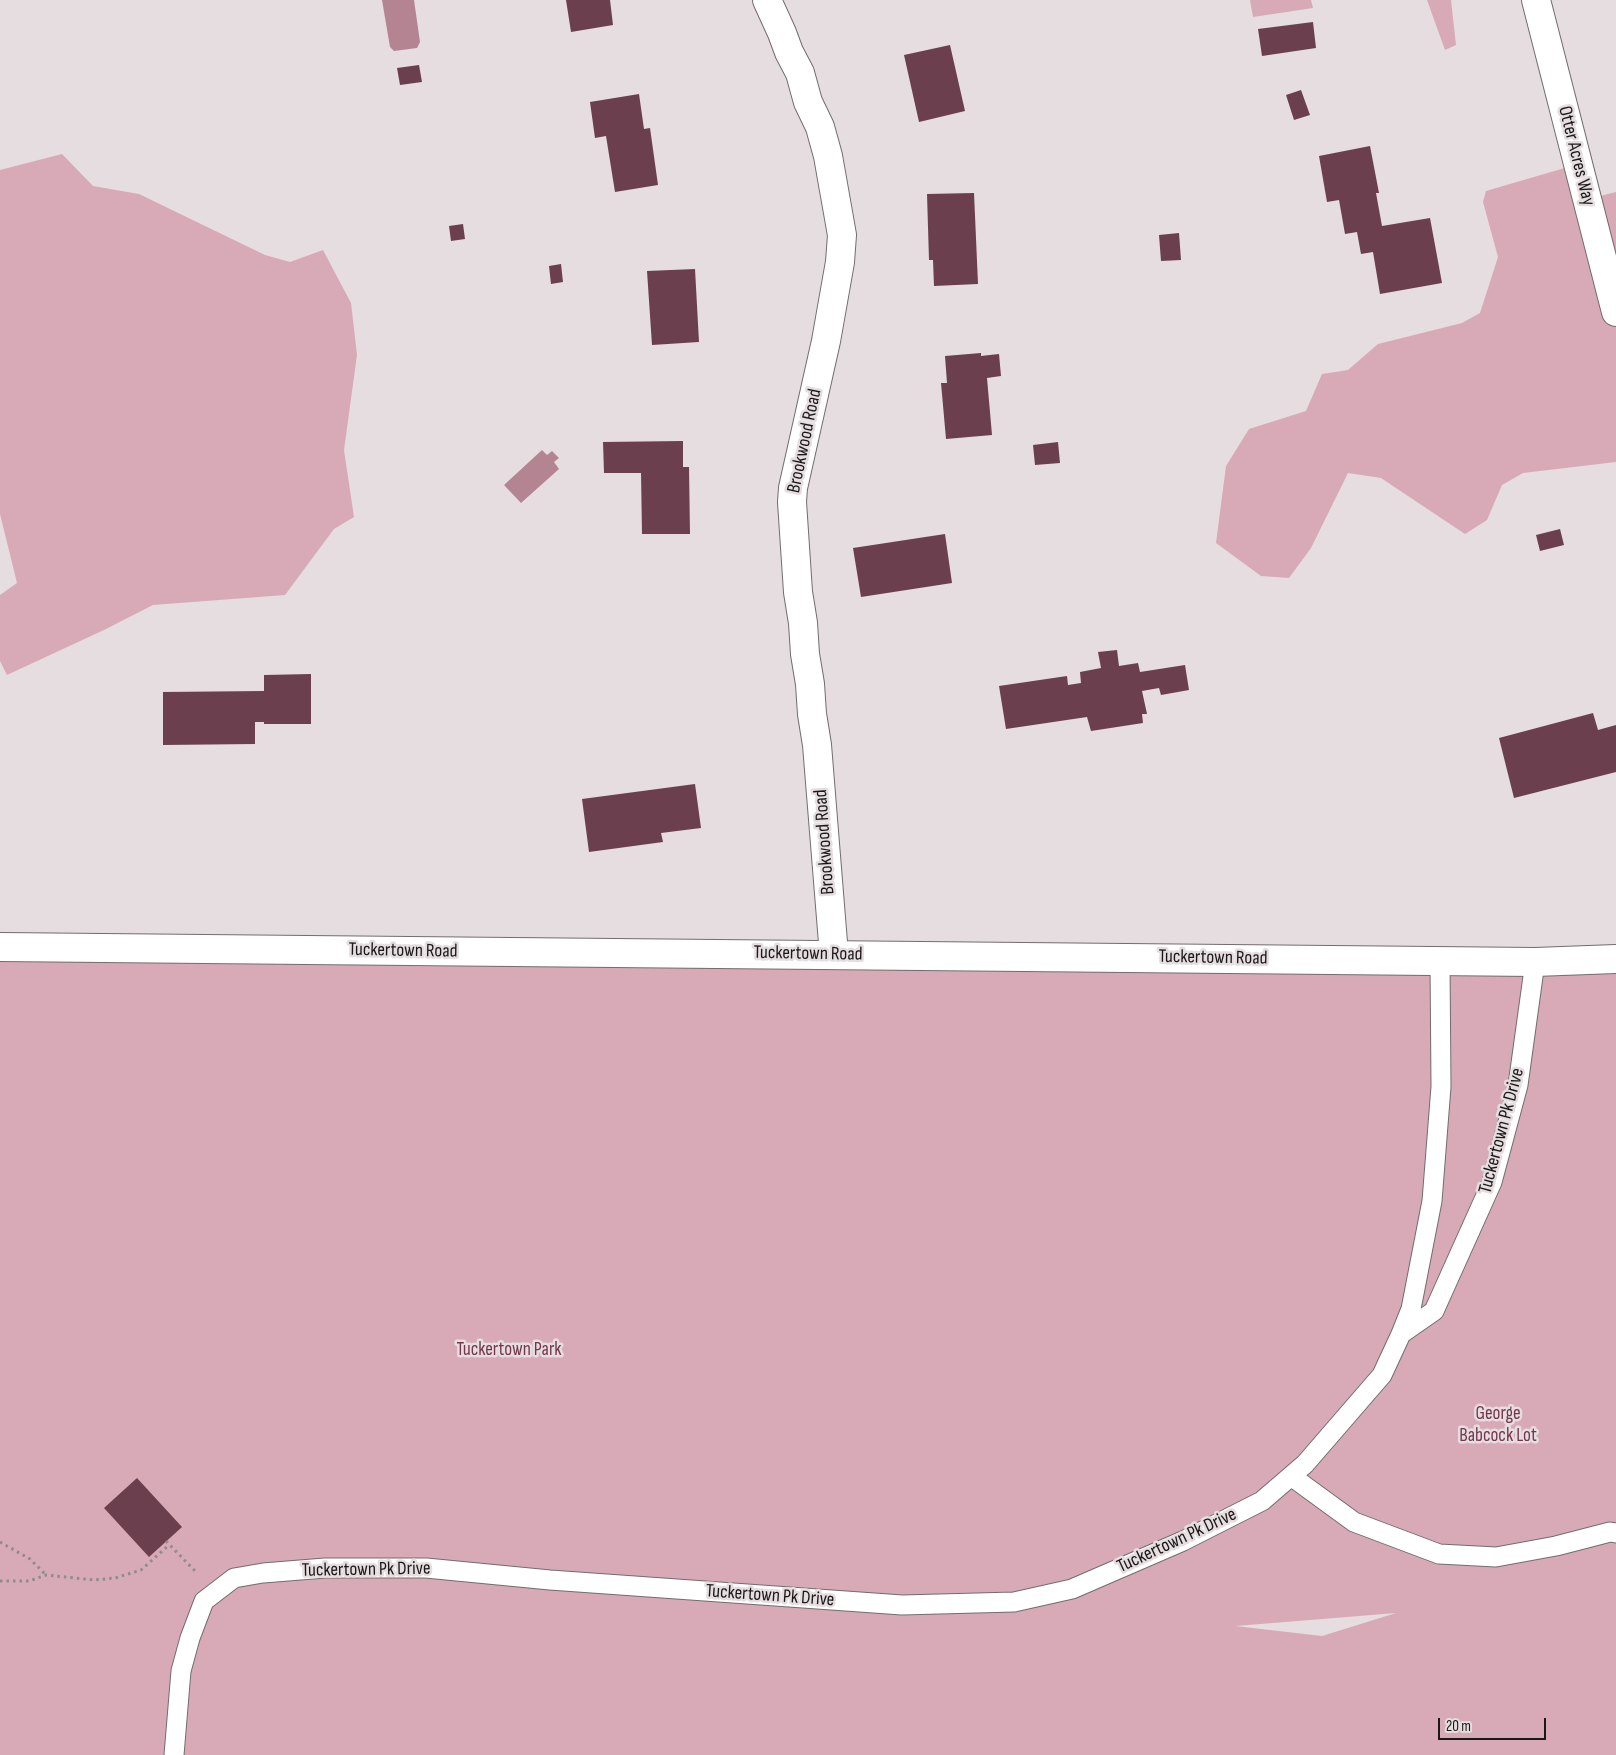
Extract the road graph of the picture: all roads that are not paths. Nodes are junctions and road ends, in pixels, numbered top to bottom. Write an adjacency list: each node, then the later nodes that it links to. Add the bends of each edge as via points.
1 (767, 0): 5 (street, Brookwood Road, via 820,127 842,235 826,341 792,502)
2 (1536, 0): 3 (street, Otter Acres Way)
3 (1616, 312)
4 (0, 947): 5 (street, Tuckertown Road)
5 (834, 955): 7 (street, Tuckertown Road)
6 (1616, 959): 8 (street, Tuckertown Road)
7 (1440, 961): 8 (street, Tuckertown Road); 9 (lane, Tuckertown Pk Drive, via 1441,1087 1432,1201 1411,1309)
8 (1536, 962): 9 (lane, Tuckertown Pk Drive, via 1518,1085 1492,1182 1434,1311)
9 (1401, 1334): 10 (lane, Tuckertown Pk Drive, via 1382,1375)
10 (1291, 1476): 11 (lane, via 1354,1522 1439,1554 1496,1556); 12 (lane, Tuckertown Pk Drive, via 1262,1501 1182,1541 1072,1589 1014,1602 902,1605 426,1568 325,1568 234,1578 204,1601 190,1638 181,1671)
11 (1616, 1533)
12 (174, 1755)

